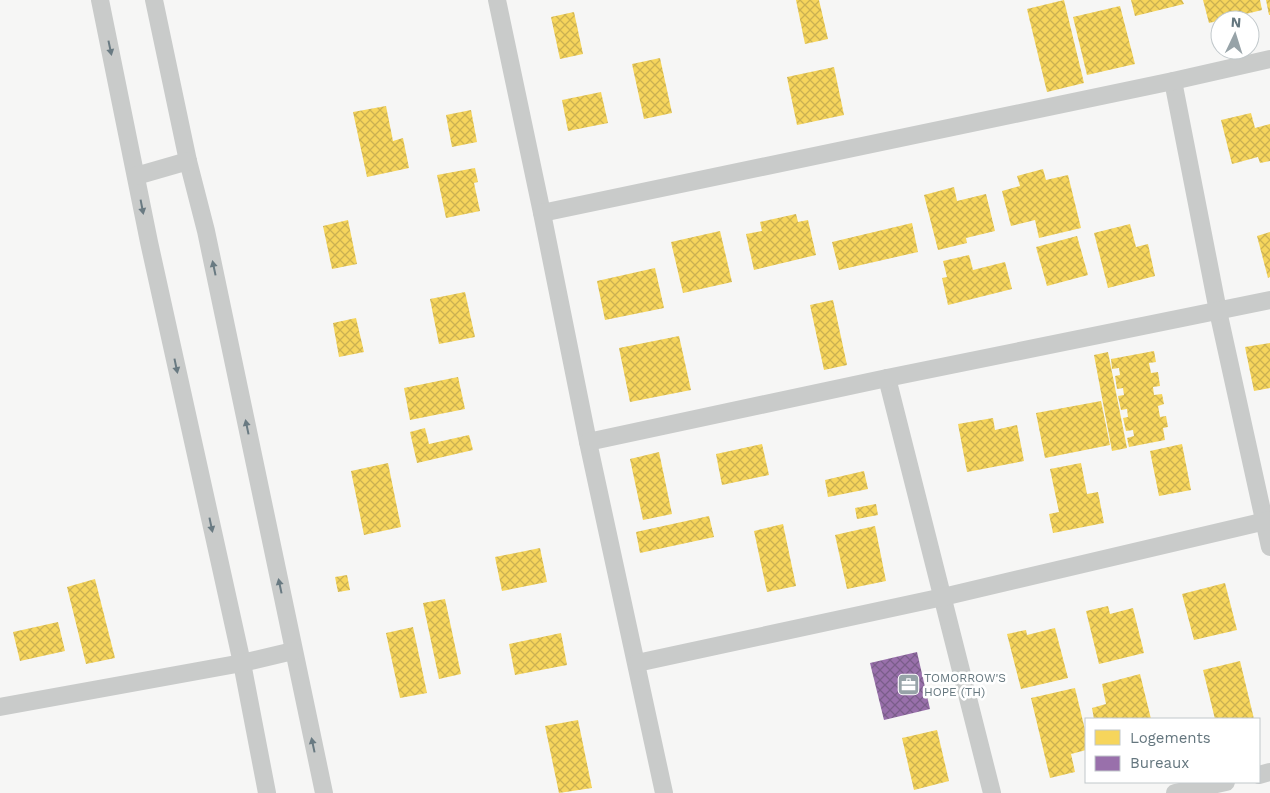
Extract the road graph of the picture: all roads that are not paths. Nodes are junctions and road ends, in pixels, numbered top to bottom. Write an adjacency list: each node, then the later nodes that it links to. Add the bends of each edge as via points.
1 (100, 0): 7 (street, one-way to 7)
2 (154, 0): 6 (street)
3 (497, 0): 8 (street)
4 (1270, 59): 5 (street)
5 (1173, 81): 8 (street); 10 (street)
6 (188, 161): 7 (street); 16 (street, one-way to 6, via 206,231)
7 (136, 176): 17 (street, one-way to 17)
8 (542, 213): 12 (street)
9 (1270, 300): 10 (street)
10 (1218, 310): 11 (street); 13 (street)
11 (886, 378): 12 (street); 15 (street)
12 (588, 442): 18 (street)
13 (1267, 521): 14 (street); 15 (street)
14 (1270, 547)
15 (943, 597): 18 (street); 24 (street)
16 (293, 651): 17 (street); 22 (street, one-way to 16)
17 (242, 663): 19 (street); 21 (street)
18 (637, 663): 23 (street)
19 (0, 707)
20 (1221, 783): 25 (street)
21 (267, 793)
22 (324, 793)
23 (664, 793)
24 (992, 793)
25 (1175, 793)

